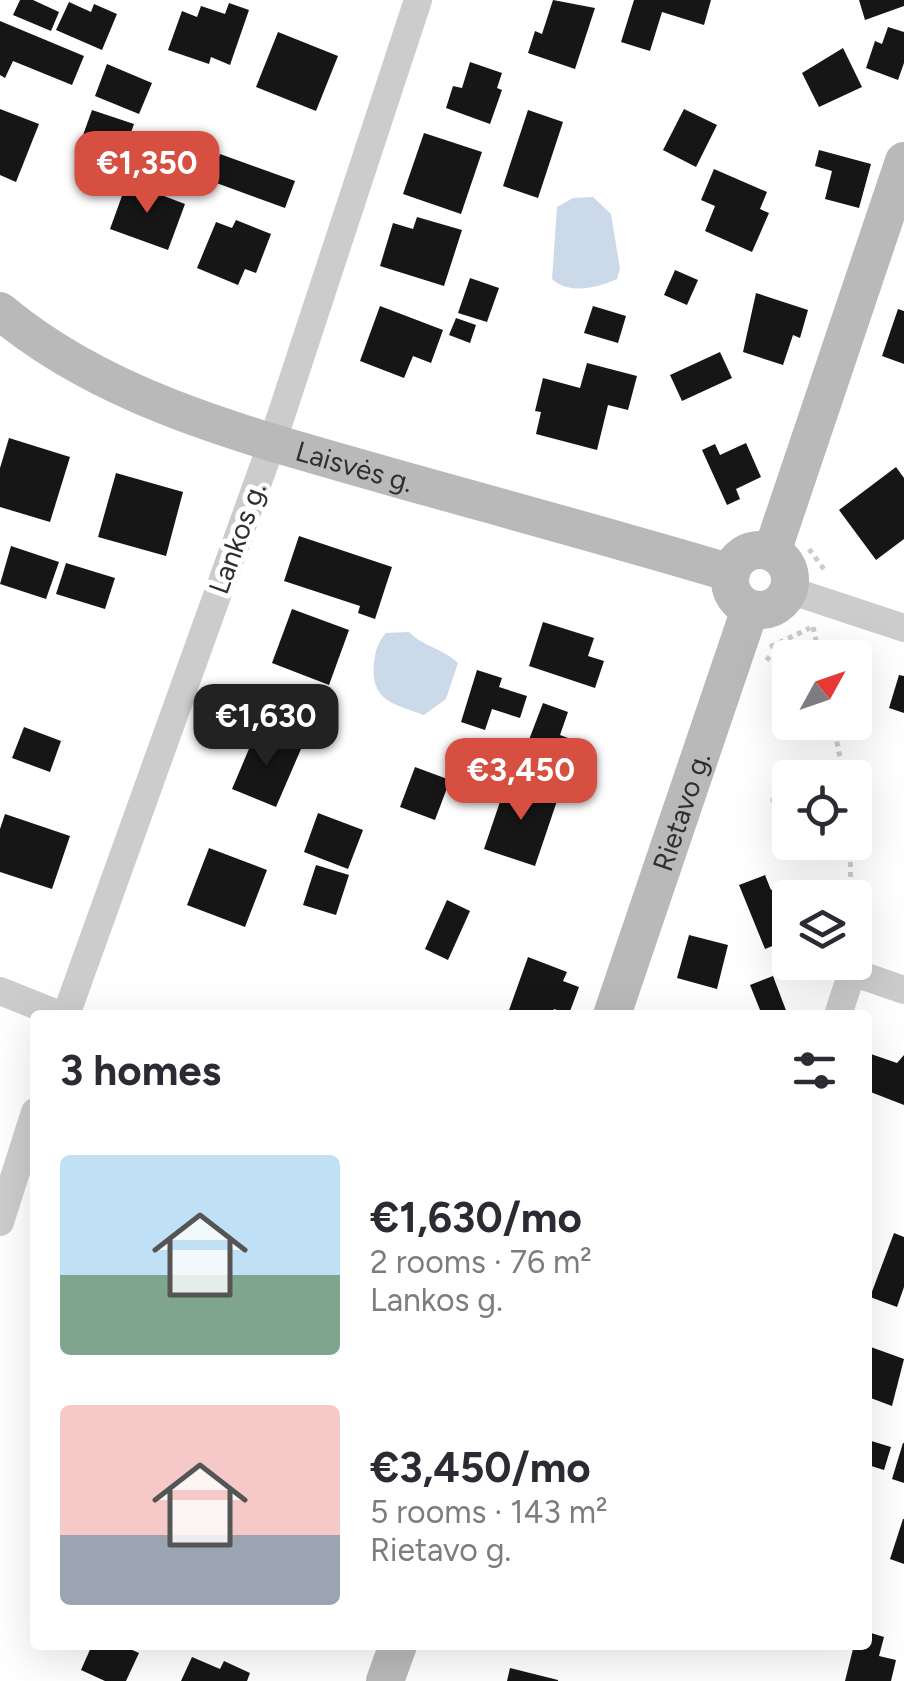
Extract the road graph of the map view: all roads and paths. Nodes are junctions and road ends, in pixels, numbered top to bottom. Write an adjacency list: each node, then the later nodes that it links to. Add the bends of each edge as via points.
1 (418, 0): 4 (street, Lankos g.)
2 (904, 161): 5 (main road)
3 (0, 311): 4 (main road, Laisvės g., via 74,361 153,401)
4 (272, 443): 6 (main road, Laisvės g.); 17 (street, Lankos g.)
5 (772, 552): 6 (main road, via 742,556); 7 (main road, via 790,572)
6 (730, 574): 8 (main road, via 736,599)
7 (790, 590): 8 (main road, via 774,608); 10 (street)
8 (750, 609): 18 (main road, Rietavo g.)
9 (813, 627): 11 (path)
10 (904, 628)
11 (816, 640)
12 (760, 652): 13 (path)
13 (772, 661)
14 (904, 990): 19 (street, via 852,972)
15 (0, 991): 16 (street)
16 (50, 1010)
17 (65, 1010)
18 (614, 1010)
19 (840, 1010)
20 (30, 1128): 21 (street)
21 (0, 1222)
22 (396, 1650): 23 (main road)
23 (385, 1681)

